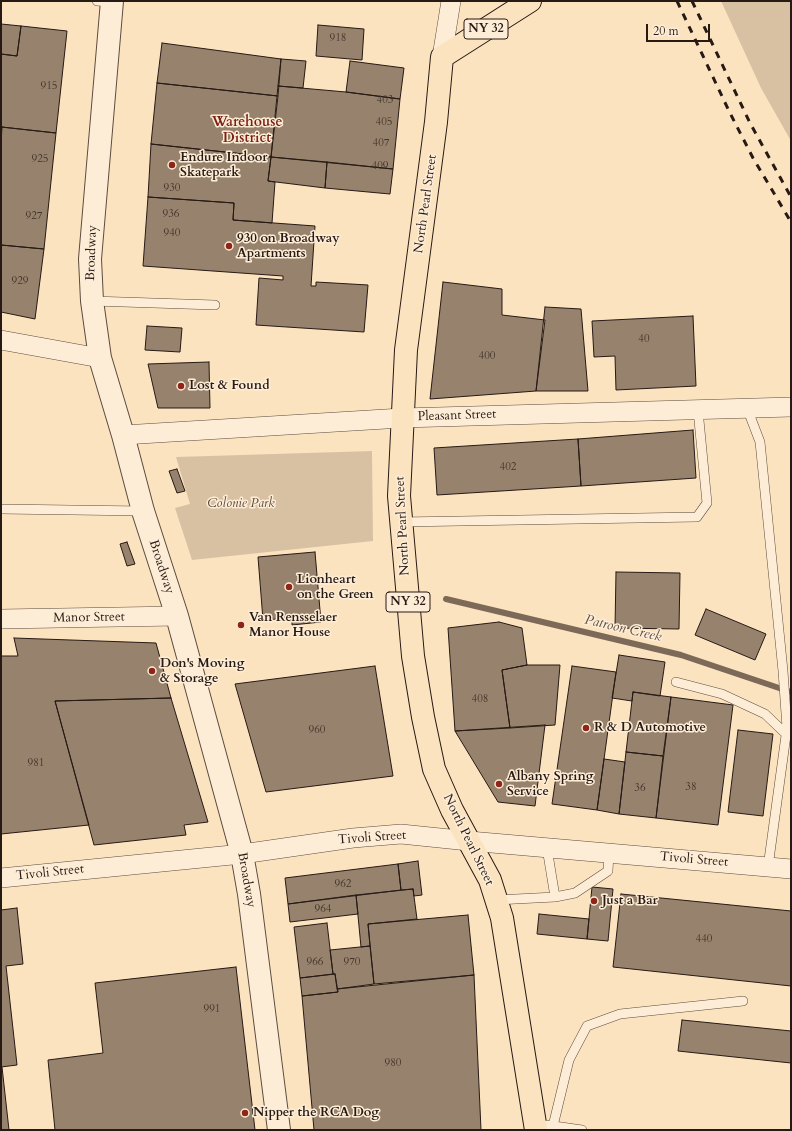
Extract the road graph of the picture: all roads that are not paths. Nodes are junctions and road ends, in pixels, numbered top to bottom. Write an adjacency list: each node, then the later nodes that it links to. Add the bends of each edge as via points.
1 (451, 1): 4 (street)
2 (530, 1): 4 (main road, NY 32)
3 (107, 2): 5 (street, Broadway, via 90,259)
4 (442, 58): 12 (main road, North Pearl Street / NY 32, via 406,350)
5 (92, 301): 6 (lane); 8 (street, Broadway)
6 (215, 305)
7 (1, 340): 8 (street)
8 (100, 358): 13 (street, Broadway)
9 (791, 407): 10 (street, Pleasant Street)
10 (747, 408): 11 (street, Pleasant Street); 20 (lane, via 760,442 783,671)
11 (698, 410): 12 (street, Pleasant Street); 16 (lane, via 707,503 697,517)
12 (402, 418): 13 (street, Pleasant Street); 16 (main road, North Pearl Street / NY 32, via 398,496)
13 (123, 435): 15 (street, Broadway)
14 (1, 509): 15 (lane)
15 (143, 511): 17 (street, Broadway)
16 (401, 522): 21 (main road, North Pearl Street / NY 32, via 413,656 434,769)
17 (177, 616): 18 (street, Manor Street); 24 (street, Broadway)
18 (1, 619)
19 (676, 682): 20 (lane, via 722,694 765,714)
20 (786, 731): 25 (lane)
21 (469, 841): 22 (street, Tivoli Street); 24 (street, Tivoli Street, via 401,834 353,838); 29 (main road, North Pearl Street / NY 32, via 490,880)
22 (547, 848): 23 (street, Tivoli Street); 28 (lane)
23 (609, 853): 25 (street, Tivoli Street); 28 (lane, via 608,871 575,893)
24 (242, 854): 27 (street, Tivoli Street); 32 (street, Broadway)
25 (768, 867): 26 (street, Tivoli Street)
26 (791, 869)
27 (1, 878)
28 (555, 897): 29 (lane)
29 (496, 900): 31 (main road, North Pearl Street / NY 32, via 502,918)
30 (743, 1001): 31 (lane, via 620,1014 587,1026 569,1060)
31 (542, 1127): 33 (lane)
32 (279, 1130)
33 (582, 1130)

